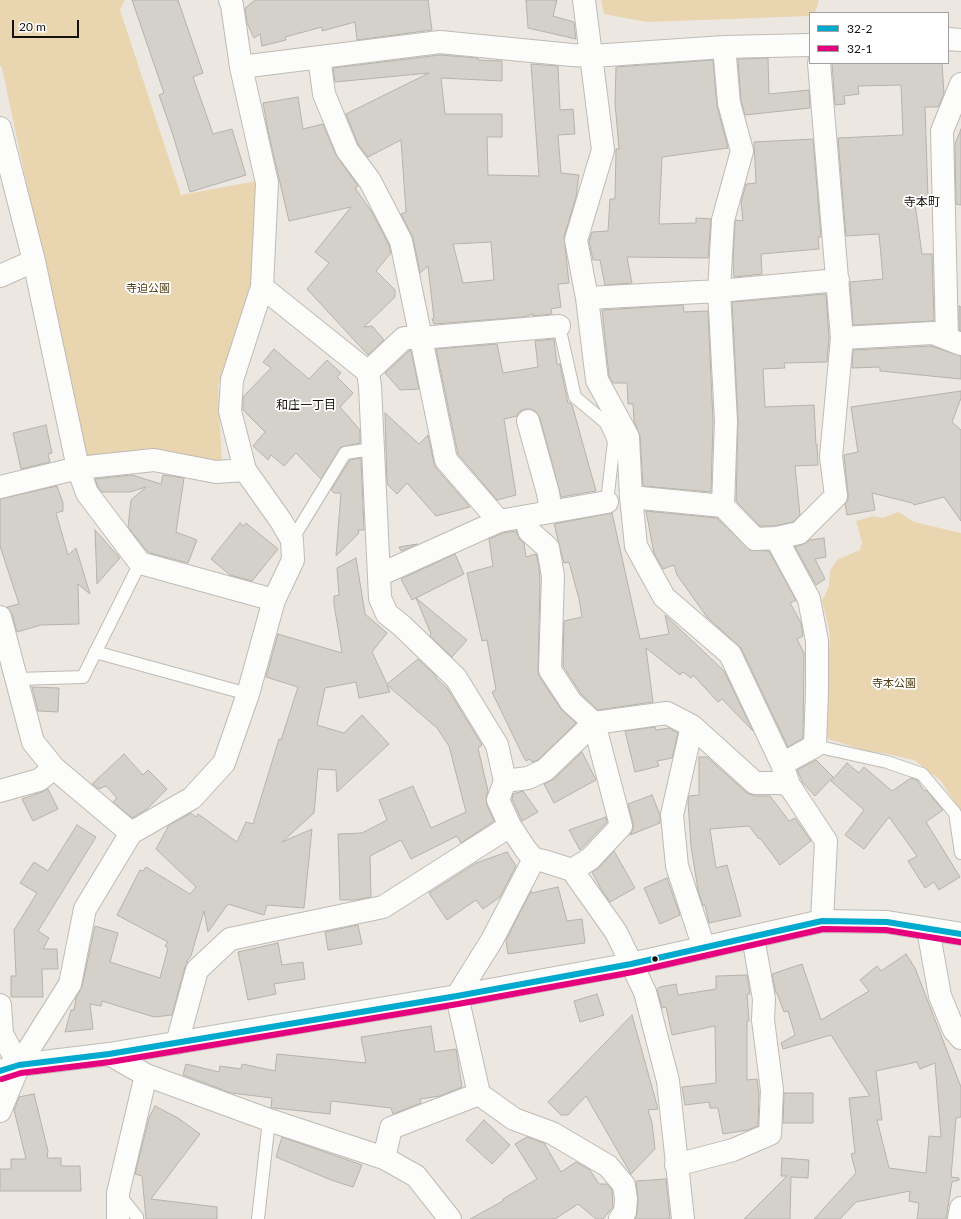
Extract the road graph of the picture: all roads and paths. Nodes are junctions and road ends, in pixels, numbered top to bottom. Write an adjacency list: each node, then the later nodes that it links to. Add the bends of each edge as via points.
1 (584, 0): 7 (street)
2 (234, 2): 10 (street)
3 (949, 39): 4 (street)
4 (961, 40)
5 (809, 45): 6 (street)
6 (724, 47): 7 (street); 18 (street, via 729,103 742,151 723,220)
7 (592, 56): 8 (street, via 440,42); 19 (street, via 603,150 576,240)
8 (319, 57): 10 (street); 21 (street, via 324,94 347,150 370,182 401,241)
9 (819, 64): 16 (street)
10 (241, 67): 17 (street, via 267,183)
11 (961, 84): 14 (street, via 942,131)
12 (0, 128): 13 (street)
13 (34, 261): 15 (street); 28 (street)
14 (953, 263): 23 (street)
15 (0, 276)
16 (838, 280): 18 (street); 22 (street)
17 (262, 287): 24 (street); 29 (street, via 232,380 230,411)
18 (719, 291): 19 (street); 33 (street, via 726,421)
19 (587, 298): 27 (street, via 597,380 628,437)
20 (558, 326): 21 (street); 27 (lane, via 575,397 606,423)
21 (421, 338): 24 (street, via 404,338); 35 (street, via 446,460)
22 (842, 338): 23 (street, via 933,333); 36 (street, via 831,457 836,496 799,533)
23 (954, 341)
24 (368, 372): 26 (street)
25 (528, 420): 34 (street, via 550,506)
26 (373, 449): 37 (lane, via 345,453); 39 (street)
27 (622, 449): 31 (street); 32 (lane)
28 (78, 468): 29 (street, via 154,460 216,472); 30 (street); 38 (street, via 87,494)
29 (245, 470): 37 (street)
30 (0, 487)
31 (631, 497): 33 (street); 48 (street, via 636,546 664,597 730,654)
32 (606, 502): 34 (street)
33 (723, 506): 36 (street, via 755,539)
34 (536, 515): 35 (street); 45 (street, via 529,531 548,548 553,576 550,670 571,702)
35 (499, 521): 39 (street)
36 (776, 538): 47 (street, via 809,599 817,641)
37 (292, 540): 40 (street, via 292,560)
38 (140, 563): 40 (street); 42 (lane)
39 (379, 575): 50 (street, via 380,598 387,614 456,678 497,745)
40 (274, 600): 44 (street)
41 (0, 617): 43 (street)
42 (95, 652): 43 (lane, via 82,677); 44 (lane)
43 (17, 679): 49 (street, via 33,742)
44 (248, 694): 54 (street, via 224,762 192,798)
45 (594, 723): 46 (street, via 667,713); 50 (street, via 545,770 528,778); 57 (street, via 621,826 590,859)
46 (692, 726): 51 (street, via 755,783); 62 (street, via 672,815 677,866)
47 (815, 746): 48 (street); 55 (lane, via 887,762 922,774 955,813)
48 (782, 764): 51 (street)
49 (54, 768): 52 (street, via 39,780); 54 (street)
50 (505, 781): 53 (street, via 498,800)
51 (789, 785): 58 (street, via 826,841)
52 (0, 791)
53 (510, 826): 56 (street); 67 (street, via 383,907 230,939 197,970)
54 (132, 833): 69 (street, via 85,909 70,984)
55 (961, 853)
56 (534, 859): 57 (street); 64 (street, via 492,940)
57 (572, 870): 63 (street, via 616,932)
58 (822, 922): 59 (street, via 887,922); 61 (street)
59 (928, 929): 60 (street); 66 (street, via 940,996 954,1030)
60 (961, 934)
61 (753, 938): 62 (street); 75 (street, via 764,999 763,1020 772,1090 770,1134 733,1150)
62 (704, 948): 63 (street)
63 (631, 964): 64 (street); 75 (street, via 645,992 668,1081)
64 (457, 996): 67 (street); 71 (street)
65 (0, 1005): 69 (street, via 2,1034)
66 (961, 1038)
67 (177, 1043): 68 (street)
68 (109, 1054): 69 (street); 70 (street)
69 (10, 1068): 72 (street)
70 (146, 1075): 73 (street); 76 (street)
71 (479, 1094): 74 (street, via 391,1128); 82 (street, via 514,1119 552,1133 608,1166 624,1185 625,1212)
72 (0, 1111)
73 (270, 1120): 74 (street); 80 (lane)
74 (384, 1158): 81 (street, via 416,1176)
75 (676, 1165): 83 (street)
76 (118, 1193): 78 (street); 79 (lane)
77 (961, 1208): 84 (street)
78 (118, 1219)
79 (137, 1219)
80 (258, 1219)
81 (450, 1219)
82 (620, 1219)
83 (684, 1219)
84 (958, 1219)

